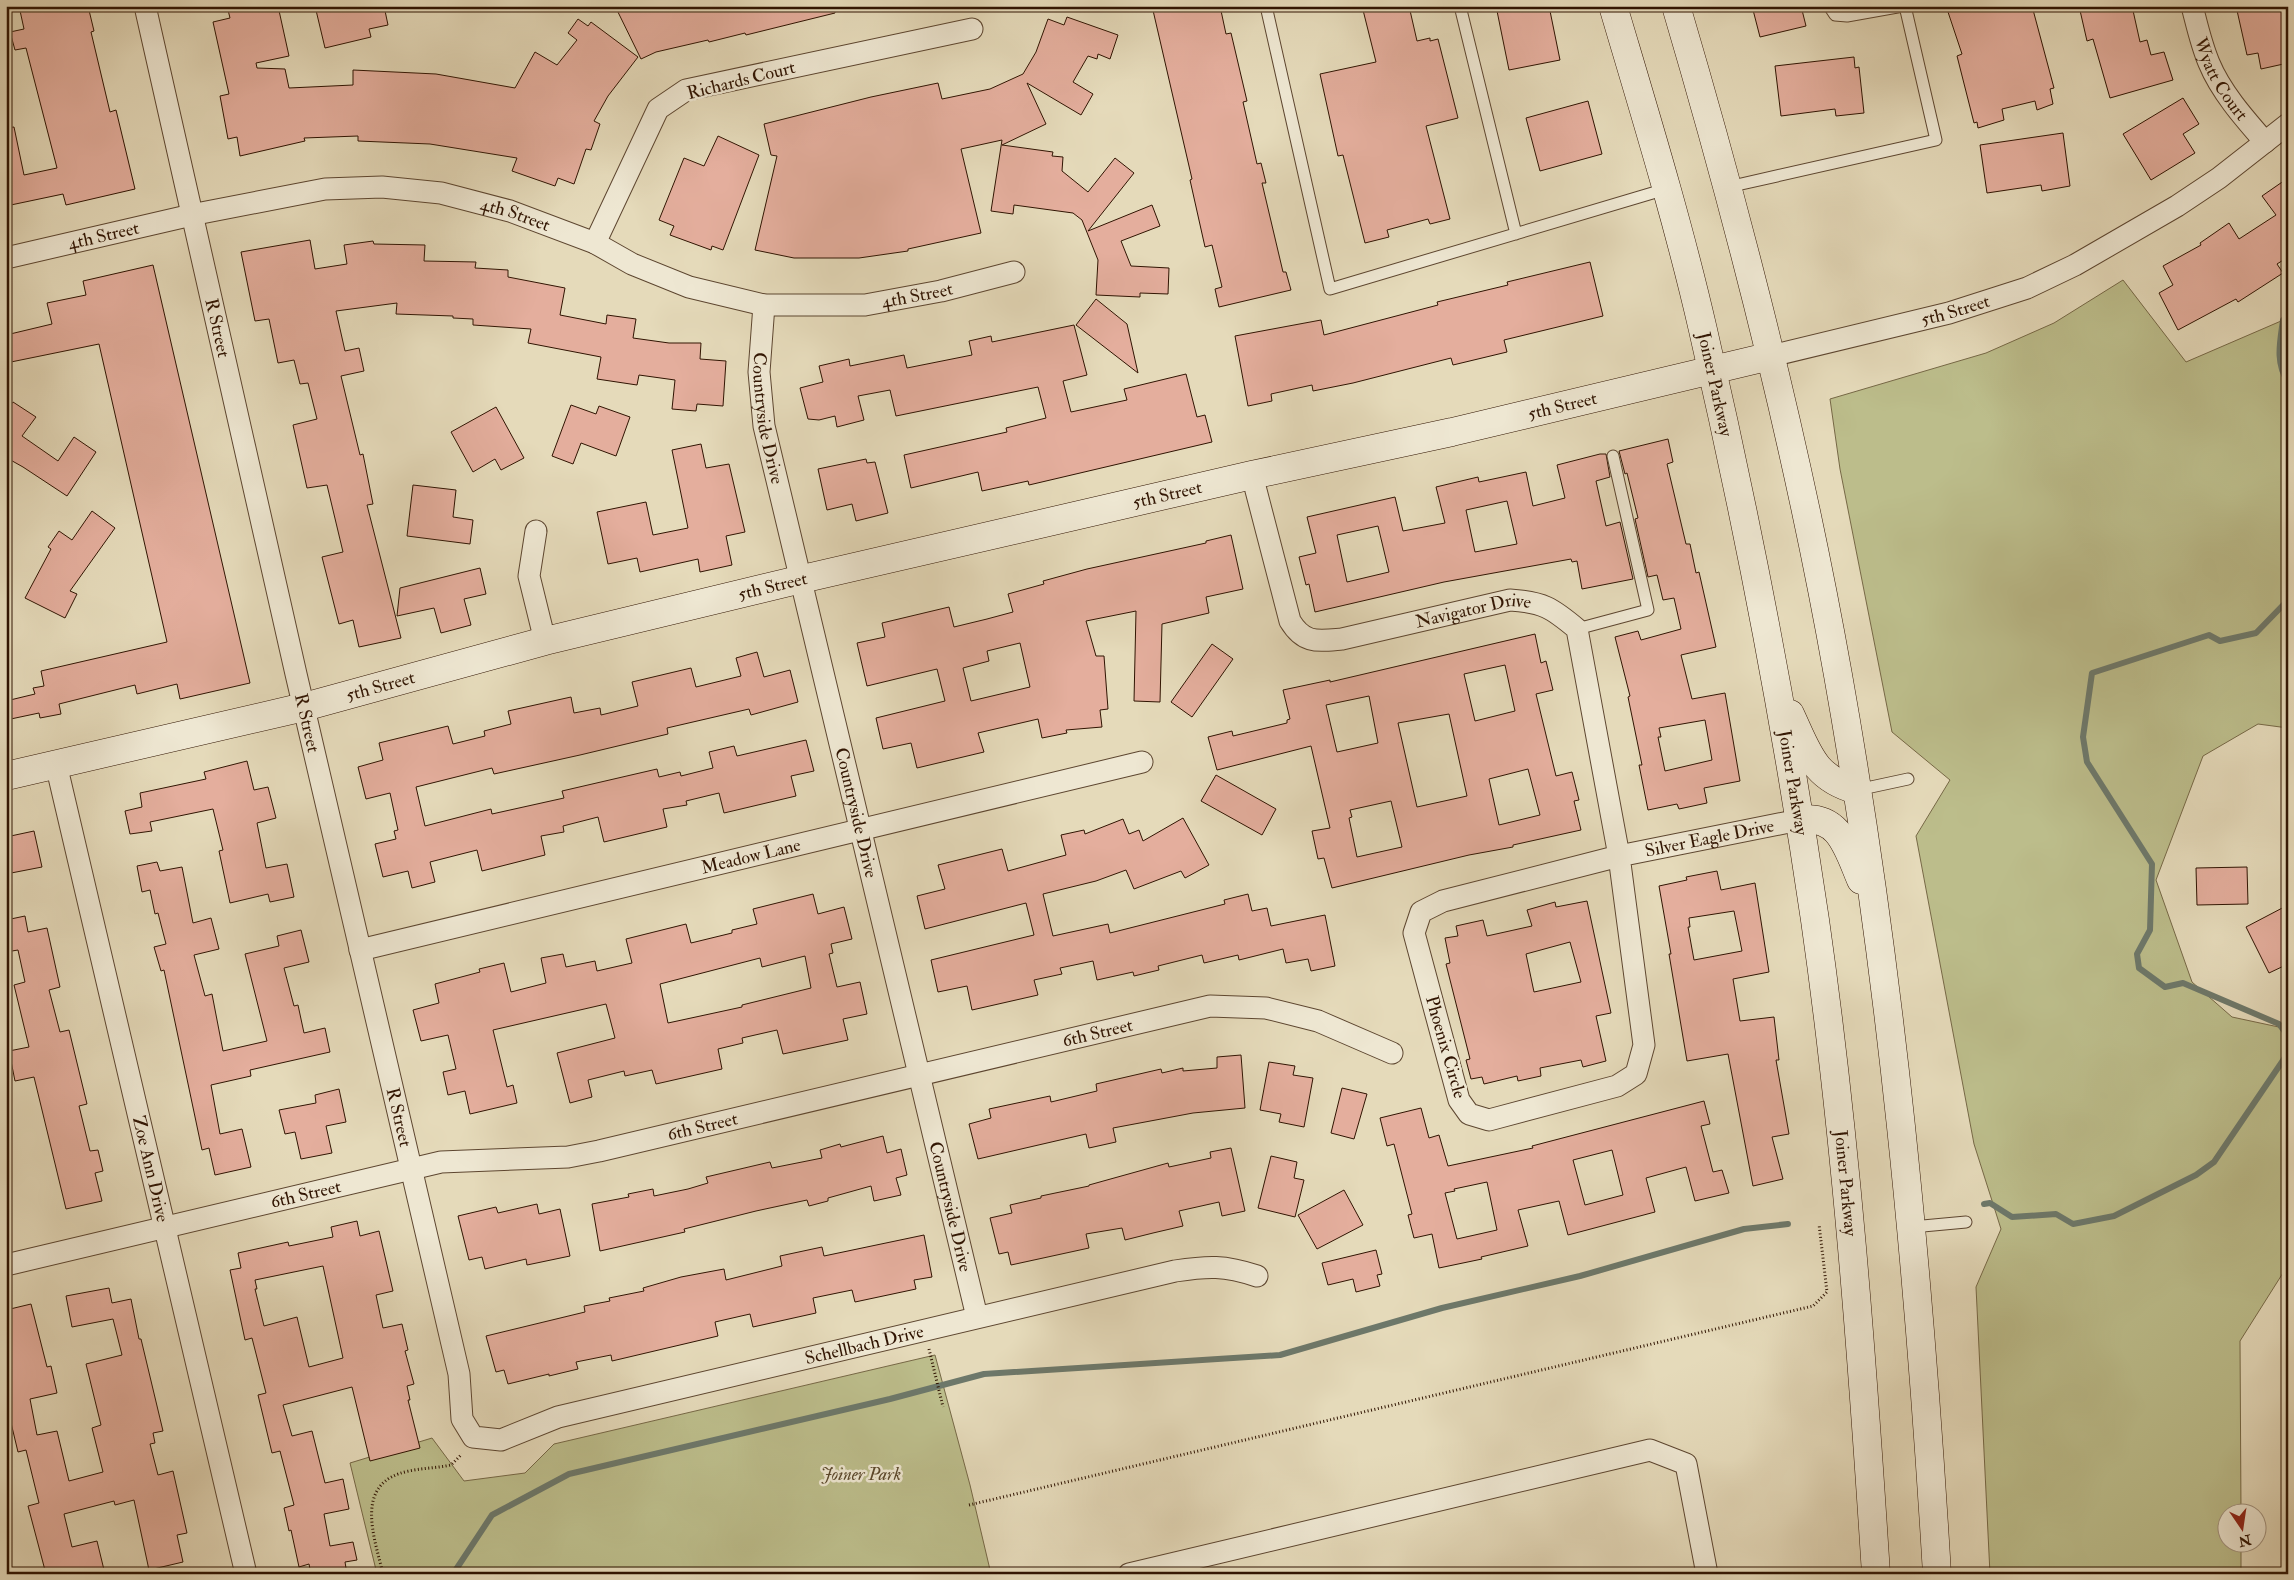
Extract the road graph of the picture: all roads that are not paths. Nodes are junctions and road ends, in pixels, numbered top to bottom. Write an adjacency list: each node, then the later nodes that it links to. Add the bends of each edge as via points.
1 (145, 6): 14 (street, R Street)
2 (1266, 6): 15 (lane, via 1330,289)
3 (1460, 6): 15 (lane)
4 (1613, 6): 13 (main road, Joiner Parkway)
5 (1676, 6): 12 (main road)
6 (1829, 6): 7 (lane, via 1836,15 1847,16)
7 (1904, 6): 12 (lane, via 1936,140)
8 (2192, 6): 11 (street, Wyatt Court, via 2199,36 2217,78)
9 (972, 29): 16 (street, Richards Court, via 686,90 658,109)
10 (2288, 124): 11 (street, 5th Street)
11 (2264, 142): 20 (street, 5th Street, via 2177,206 2075,265 2027,288 1949,314)
12 (1728, 187): 20 (main road)
13 (1666, 189): 15 (lane); 21 (main road, Joiner Parkway)
14 (192, 215): 16 (street, 4th Street, via 325,189 382,187 440,193 510,210); 17 (street, 4th Street); 29 (street, R Street)
15 (1516, 234)
16 (596, 243): 19 (street, 4th Street, via 632,264 689,287)
17 (6, 258)
18 (1014, 272): 19 (street, 4th Street, via 941,292 865,305)
19 (764, 305): 25 (street, Countryside Drive, via 759,372 764,426)
20 (1771, 356): 21 (main road, 5th Street); 34 (main road, via 1814,550)
21 (1712, 370): 23 (main road, 5th Street, via 1452,432); 28 (main road, Joiner Parkway)
22 (1613, 456): 26 (lane, via 1648,610)
23 (1252, 475): 25 (main road, 5th Street); 26 (street, Navigator Drive, via 1290,621 1297,633 1313,641 1342,639 1510,600 1534,601 1554,610)
24 (536, 531): 27 (street, via 529,576)
25 (802, 579): 27 (main road, 5th Street); 36 (street, Countryside Drive)
26 (1577, 628): 37 (street)
27 (545, 641): 29 (main road, 5th Street)
28 (1776, 683): 34 (main road, via 1814,766 1839,785); 35 (main road, Joiner Parkway)
29 (304, 707): 31 (main road, 5th Street); 39 (street, R Street)
30 (1142, 762): 36 (street, Meadow Lane)
31 (56, 764): 32 (main road, 5th Street); 44 (street, Zoe Ann Drive)
32 (6, 776)
33 (1908, 779): 34 (lane)
34 (1857, 790): 38 (main road)
35 (1799, 820): 37 (street, Silver Eagle Drive); 38 (main road, via 1814,818 1841,833); 53 (main road, Joiner Parkway, via 1845,1168)
36 (862, 829): 39 (street, Meadow Lane); 41 (street, Countryside Drive)
37 (1619, 856): 37 (street, Phoenix Circle, via 1644,1045 1636,1074 1617,1086 1489,1120 1469,1114 1459,1100 1414,933 1421,912 1443,901)
38 (1876, 916): 45 (main road)
39 (360, 950): 42 (street, R Street)
40 (1392, 1054): 41 (street, 6th Street, via 1318,1021 1266,1008 1210,1006)
41 (920, 1076): 42 (street, 6th Street, via 568,1157 441,1162); 48 (street, Countryside Drive)
42 (412, 1171): 44 (street, 6th Street); 49 (street, R Street, via 459,1374 462,1419)
43 (1966, 1222): 45 (lane)
44 (165, 1227): 46 (street, 6th Street); 50 (street, Zoe Ann Drive)
45 (1912, 1227): 54 (main road)
46 (6, 1265)
47 (1257, 1276): 48 (street, Schellbach Drive, via 1234,1268 1209,1266)
48 (977, 1317): 49 (street, Schellbach Drive, via 558,1417 501,1440)
49 (473, 1437)
50 (246, 1574)
51 (1128, 1574): 52 (street, via 1650,1450 1686,1464)
52 (1708, 1574)
53 (1876, 1574)
54 (1938, 1574)

